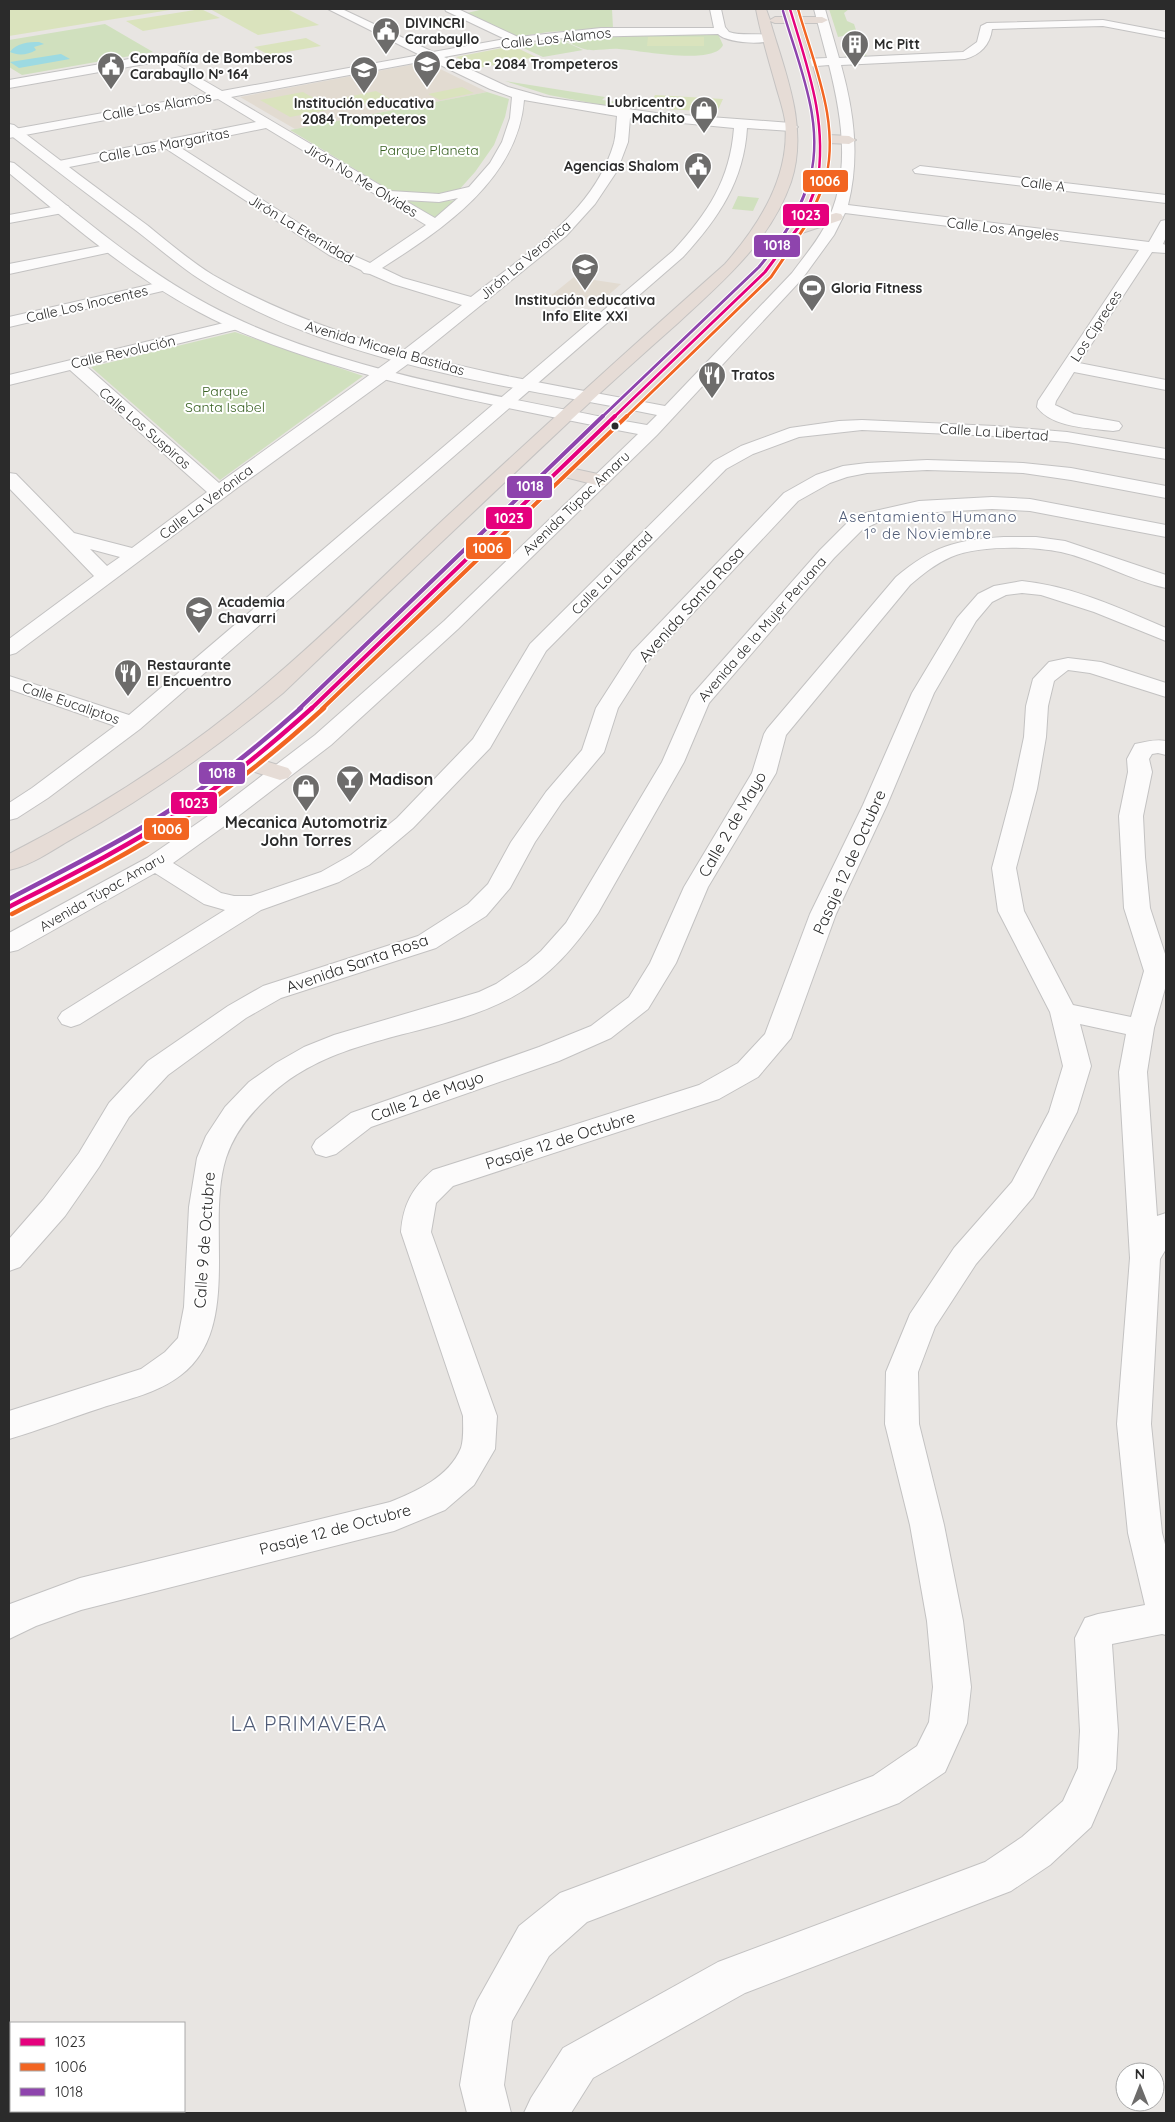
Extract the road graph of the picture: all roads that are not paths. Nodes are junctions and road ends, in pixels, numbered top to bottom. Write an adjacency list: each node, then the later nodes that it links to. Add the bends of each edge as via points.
1 (334, 9): 14 (street)
2 (472, 9): 4 (street)
3 (716, 9): 10 (street)
4 (454, 10): 13 (street)
5 (762, 14): 6 (highway); 12 (highway)
6 (792, 14): 7 (highway); 15 (highway, Avenida Túpac Amaru)
7 (820, 14): 16 (street, Avenida Túpac Amaru)
8 (617, 16): 9 (street)
9 (618, 31): 10 (street, Calle Los Alamos); 13 (street, Calle Los Alamos)
10 (720, 31): 12 (street, Calle Los Alamos, via 734,37)
11 (1166, 35): 16 (street, via 1103,23 985,22 983,44 965,55)
12 (769, 38): 23 (highway)
13 (516, 40): 14 (street, Calle Los Alamos)
14 (431, 56): 18 (street, Calle Los Alamos); 19 (street)
15 (805, 62): 16 (street); 25 (highway, Avenida Túpac Amaru, via 821,118)
16 (834, 62): 26 (street, Avenida Túpac Amaru, via 848,115)
17 (9, 84): 18 (street, Jirón No Me Olvides, via 158,58)
18 (220, 95): 21 (street, Jirón No Me Olvides); 24 (street, Calle Los Alamos)
19 (518, 95): 20 (street); 31 (street, via 516,119 506,145)
20 (624, 114): 22 (street); 45 (street, Jirón La Veronica, via 621,142 610,171 590,201 560,233)
21 (268, 124): 27 (street, Calle Las Margaritas); 32 (street, Jirón No Me Olvides)
22 (741, 124): 23 (street); 53 (street, via 740,144 730,184 700,231 678,254)
23 (791, 126): 55 (highway, via 791,150 779,195 743,252)
24 (11, 131): 28 (street, Avenida Micaela Bastidas)
25 (823, 139): 26 (highway); 39 (highway, Avenida Túpac Amaru, via 812,199)
26 (849, 140): 35 (street, Avenida Túpac Amaru, via 848,165)
27 (167, 144): 28 (street, Calle Las Margaritas); 43 (street, Jirón La Eternidad, via 313,239)
28 (59, 165): 48 (street, Avenida Micaela Bastidas, via 206,277 236,295 334,336)
29 (920, 170): 33 (street, Calle A)
30 (12, 171): 34 (street, Avenida Micaela Bastidas)
31 (474, 190): 32 (street, via 432,198); 38 (street)
32 (386, 194): 38 (street, Jirón No Me Olvides)
33 (1166, 199)
34 (63, 208): 36 (street); 40 (street, Avenida Micaela Bastidas)
35 (838, 212): 39 (highway); 41 (street, Calle Los Angeles); 59 (street, Avenida Túpac Amaru, via 797,276)
36 (9, 219)
37 (1166, 224): 41 (street, Los Cipreces)
38 (436, 225): 43 (street)
39 (799, 229): 57 (highway, Avenida Túpac Amaru, via 765,272)
40 (111, 248): 42 (street); 44 (street, Avenida Micaela Bastidas)
41 (1156, 248): 50 (street, Los Cipreces)
42 (9, 269)
43 (369, 270): 45 (street, Jirón La Eternidad)
44 (166, 286): 46 (street, Calle Los Inocentes); 47 (street, Avenida Micaela Bastidas)
45 (473, 303): 48 (street, Jirón La Veronica)
46 (9, 322)
47 (236, 325): 49 (street, Calle Revolución); 51 (street, Avenida Micaela Bastidas)
48 (406, 357): 51 (street, Calle La Verónica); 53 (street, Avenida Micaela Bastidas)
49 (73, 364): 52 (street, Calle Revolución); 68 (street, Calle Los Suspiros)
50 (1070, 366): 54 (street); 58 (street, Los Cipreces)
51 (382, 374): 56 (street, Avenida Micaela Bastidas); 68 (street, Calle La Verónica)
52 (9, 380)
53 (528, 384): 55 (street, Avenida Micaela Bastidas); 56 (street)
54 (1166, 385)
55 (586, 396): 57 (street, Avenida Micaela Bastidas); 60 (highway)
56 (508, 403): 60 (street, Avenida Micaela Bastidas); 79 (street)
57 (628, 404): 59 (street, Avenida Micaela Bastidas); 61 (highway, Avenida Túpac Amaru)
58 (1046, 406): 62 (street, Calle La Libertad, via 1053,413 1068,418)
59 (669, 412): 63 (street, Avenida Túpac Amaru)
60 (567, 414): 61 (street, Avenida Micaela Bastidas); 84 (highway, via 248,711 157,778 51,842)
61 (608, 423): 63 (street, Avenida Micaela Bastidas); 65 (highway, Avenida Túpac Amaru)
62 (1130, 430)
63 (651, 431): 67 (street, Avenida Túpac Amaru)
64 (1166, 454): 86 (street, Calle La Libertad, via 1058,436 862,425 796,432 747,450 720,466 681,502 537,648 482,742 405,823 360,860 330,877)
65 (557, 470): 67 (highway); 81 (highway, Avenida Túpac Amaru, via 295,725)
66 (9, 478): 71 (street)
67 (600, 480): 82 (street, Avenida Túpac Amaru, via 451,625 323,740)
68 (218, 492): 72 (street, Calle La Verónica)
69 (1166, 492): 97 (street, Avenida Santa Rosa, via 1023,468 927,465 843,472 823,478 791,496 640,657 607,708 593,752 554,797 523,842 498,888 477,910 427,942 272,992 237,1012 158,1068 119,1110 59,1202)
70 (1166, 531): 88 (street, Avenida de la Mujer Peruana, via 1030,505 992,503 911,508 855,526 698,701 673,762)
71 (64, 536): 72 (street); 73 (street)
72 (135, 555): 73 (street, Calle La Verónica)
73 (106, 576): 76 (street, Calle La Verónica)
74 (1166, 582): 94 (street, Calle 2 de Mayo, via 1065,548 1036,543 972,545 946,552 925,563 903,581 775,734 764,773 696,887 663,963 639,1003 601,1032 549,1054 361,1120)
75 (1166, 634): 100 (street, Pasaje 12 de Octubre, via 1044,589 1022,587 1001,590 985,598 967,618 923,693 876,805 823,914 777,1038 748,1070 709,1092 443,1178 426,1192 417,1213 416,1232 480,1416 478,1449 462,1476 433,1500 394,1516 80,1594)
76 (9, 649)
77 (9, 682): 79 (street, Calle Eucaliptos)
78 (1166, 690): 91 (street, via 1082,665 1057,666 1044,678 1025,789 1004,868 1011,911)
79 (132, 724): 83 (street)
80 (1166, 748): 90 (street, via 1142,749 1131,816 1137,908)
81 (249, 762): 82 (highway); 87 (highway, Avenida Túpac Amaru, via 147,833)
82 (280, 773): 85 (street, Avenida Túpac Amaru)
83 (9, 813)
84 (9, 863)
85 (156, 863): 86 (street, Calle La Libertad, via 213,899); 89 (street, Avenida Túpac Amaru)
86 (252, 904): 92 (street)
87 (9, 907)
88 (586, 913): 98 (street, Calle 9 de Octubre, via 572,935 547,962 514,985 472,1005 318,1050 258,1091 235,1114 216,1142 206,1174 201,1297 190,1346 173,1365 152,1378)
89 (9, 944)
90 (1162, 968): 93 (street)
91 (1063, 1012): 93 (street); 101 (street, via 1077,1066 1062,1112 1023,1189 965,1256 921,1323 902,1372 902,1424 944,1611 952,1688 948,1723 931,1759 885,1790 574,1906 534,1942 492,2016 482,2084)
92 (71, 1018)
93 (1141, 1028): 96 (street, via 1133,1072)
94 (326, 1147)
95 (1166, 1224): 96 (street)
96 (1144, 1258): 99 (street, via 1134,1424 1146,1533)
97 (9, 1259)
98 (9, 1425)
99 (1166, 1618): 102 (street, via 1098,1630 1093,1638 1099,1731 1097,1769 1077,1814 1036,1851 997,1877 733,1977 578,2063)
100 (9, 1623)
101 (489, 2113)
102 (546, 2113)

